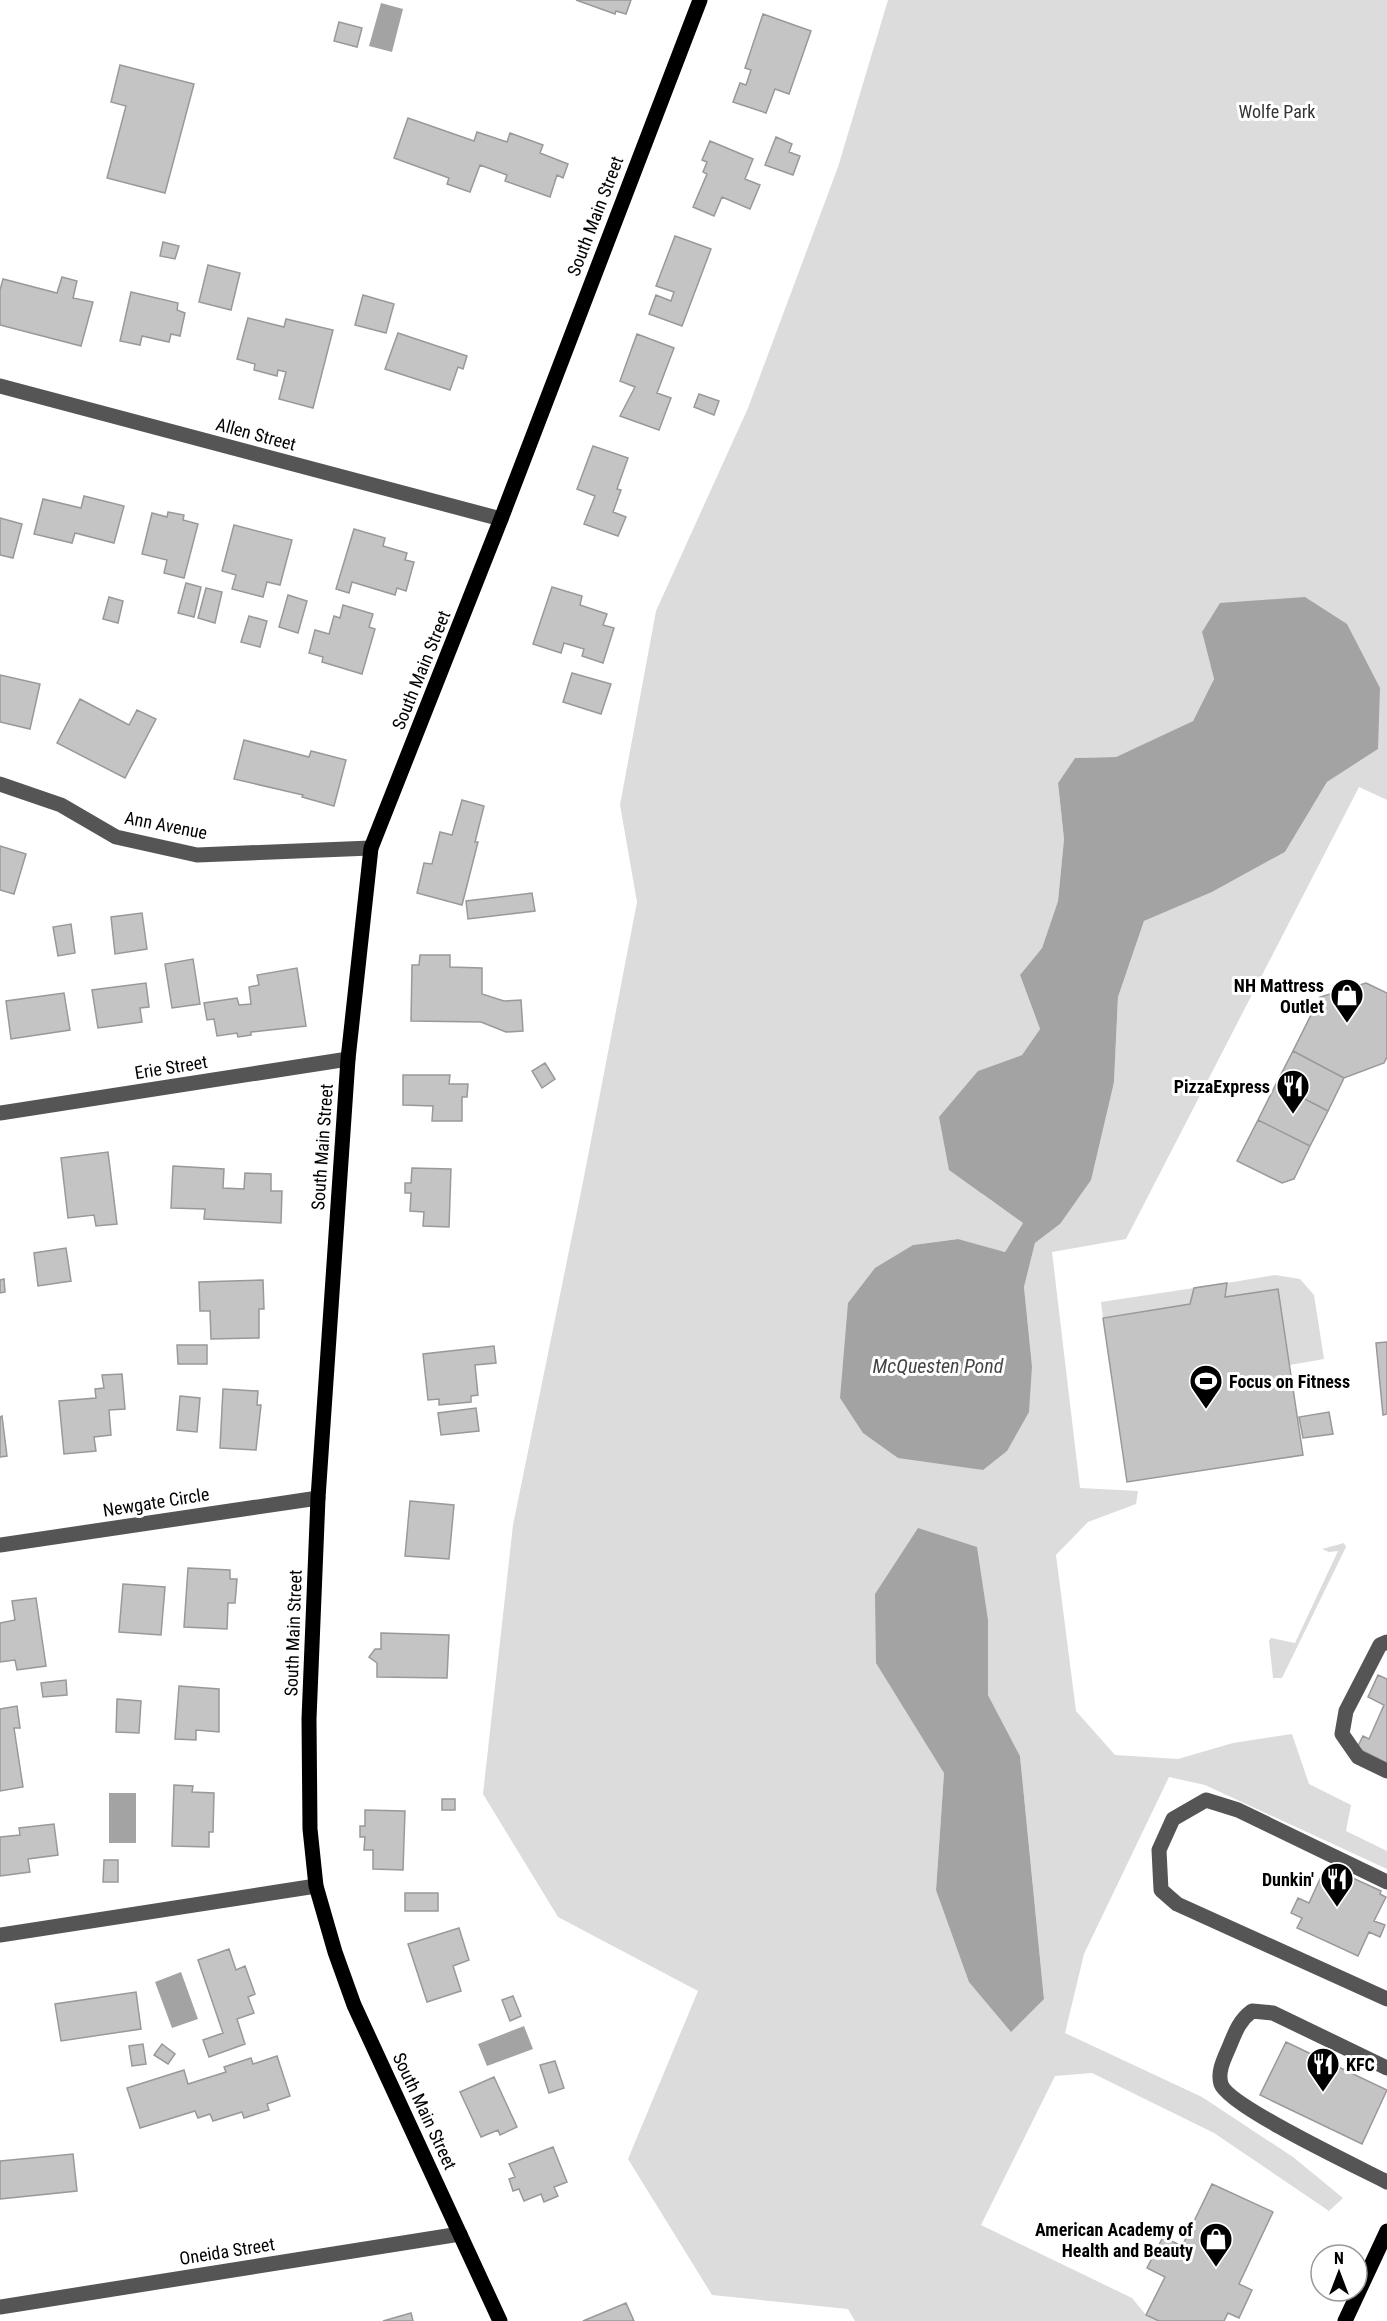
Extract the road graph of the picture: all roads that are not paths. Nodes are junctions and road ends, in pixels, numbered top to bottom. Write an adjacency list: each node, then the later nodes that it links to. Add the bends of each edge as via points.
1 (700, 0): 3 (main road, South Main Street)
2 (0, 386): 3 (street, Allen Street)
3 (501, 519): 5 (main road, South Main Street)
4 (0, 784): 5 (street, Ann Avenue, via 61,805 116,837 197,855)
5 (371, 848): 6 (main road, South Main Street)
6 (348, 1059): 7 (street, Erie Street); 8 (main road, South Main Street)
7 (0, 1113)
8 (318, 1498): 9 (street, Newgate Circle); 13 (main road, South Main Street, via 309,1719 310,1829)
9 (0, 1545)
10 (1387, 1642): 11 (street, via 1380,1645 1346,1711 1342,1734 1358,1757)
11 (1387, 1771)
12 (1387, 1882): 15 (street, via 1238,1810 1206,1800 1173,1820 1159,1850 1161,1890 1177,1904)
13 (316, 1886): 14 (street); 19 (main road, South Main Street, via 354,2005)
14 (0, 1935)
15 (1387, 1999)
16 (1387, 2068): 17 (street, via 1272,2013 1252,2011 1241,2019 1220,2070 1221,2085 1231,2097)
17 (1387, 2182)
18 (1387, 2231): 22 (main road)
19 (460, 2234): 20 (street, Oneida Street); 21 (main road, South Main Street)
20 (0, 2307)
21 (500, 2321)
22 (1345, 2321)

